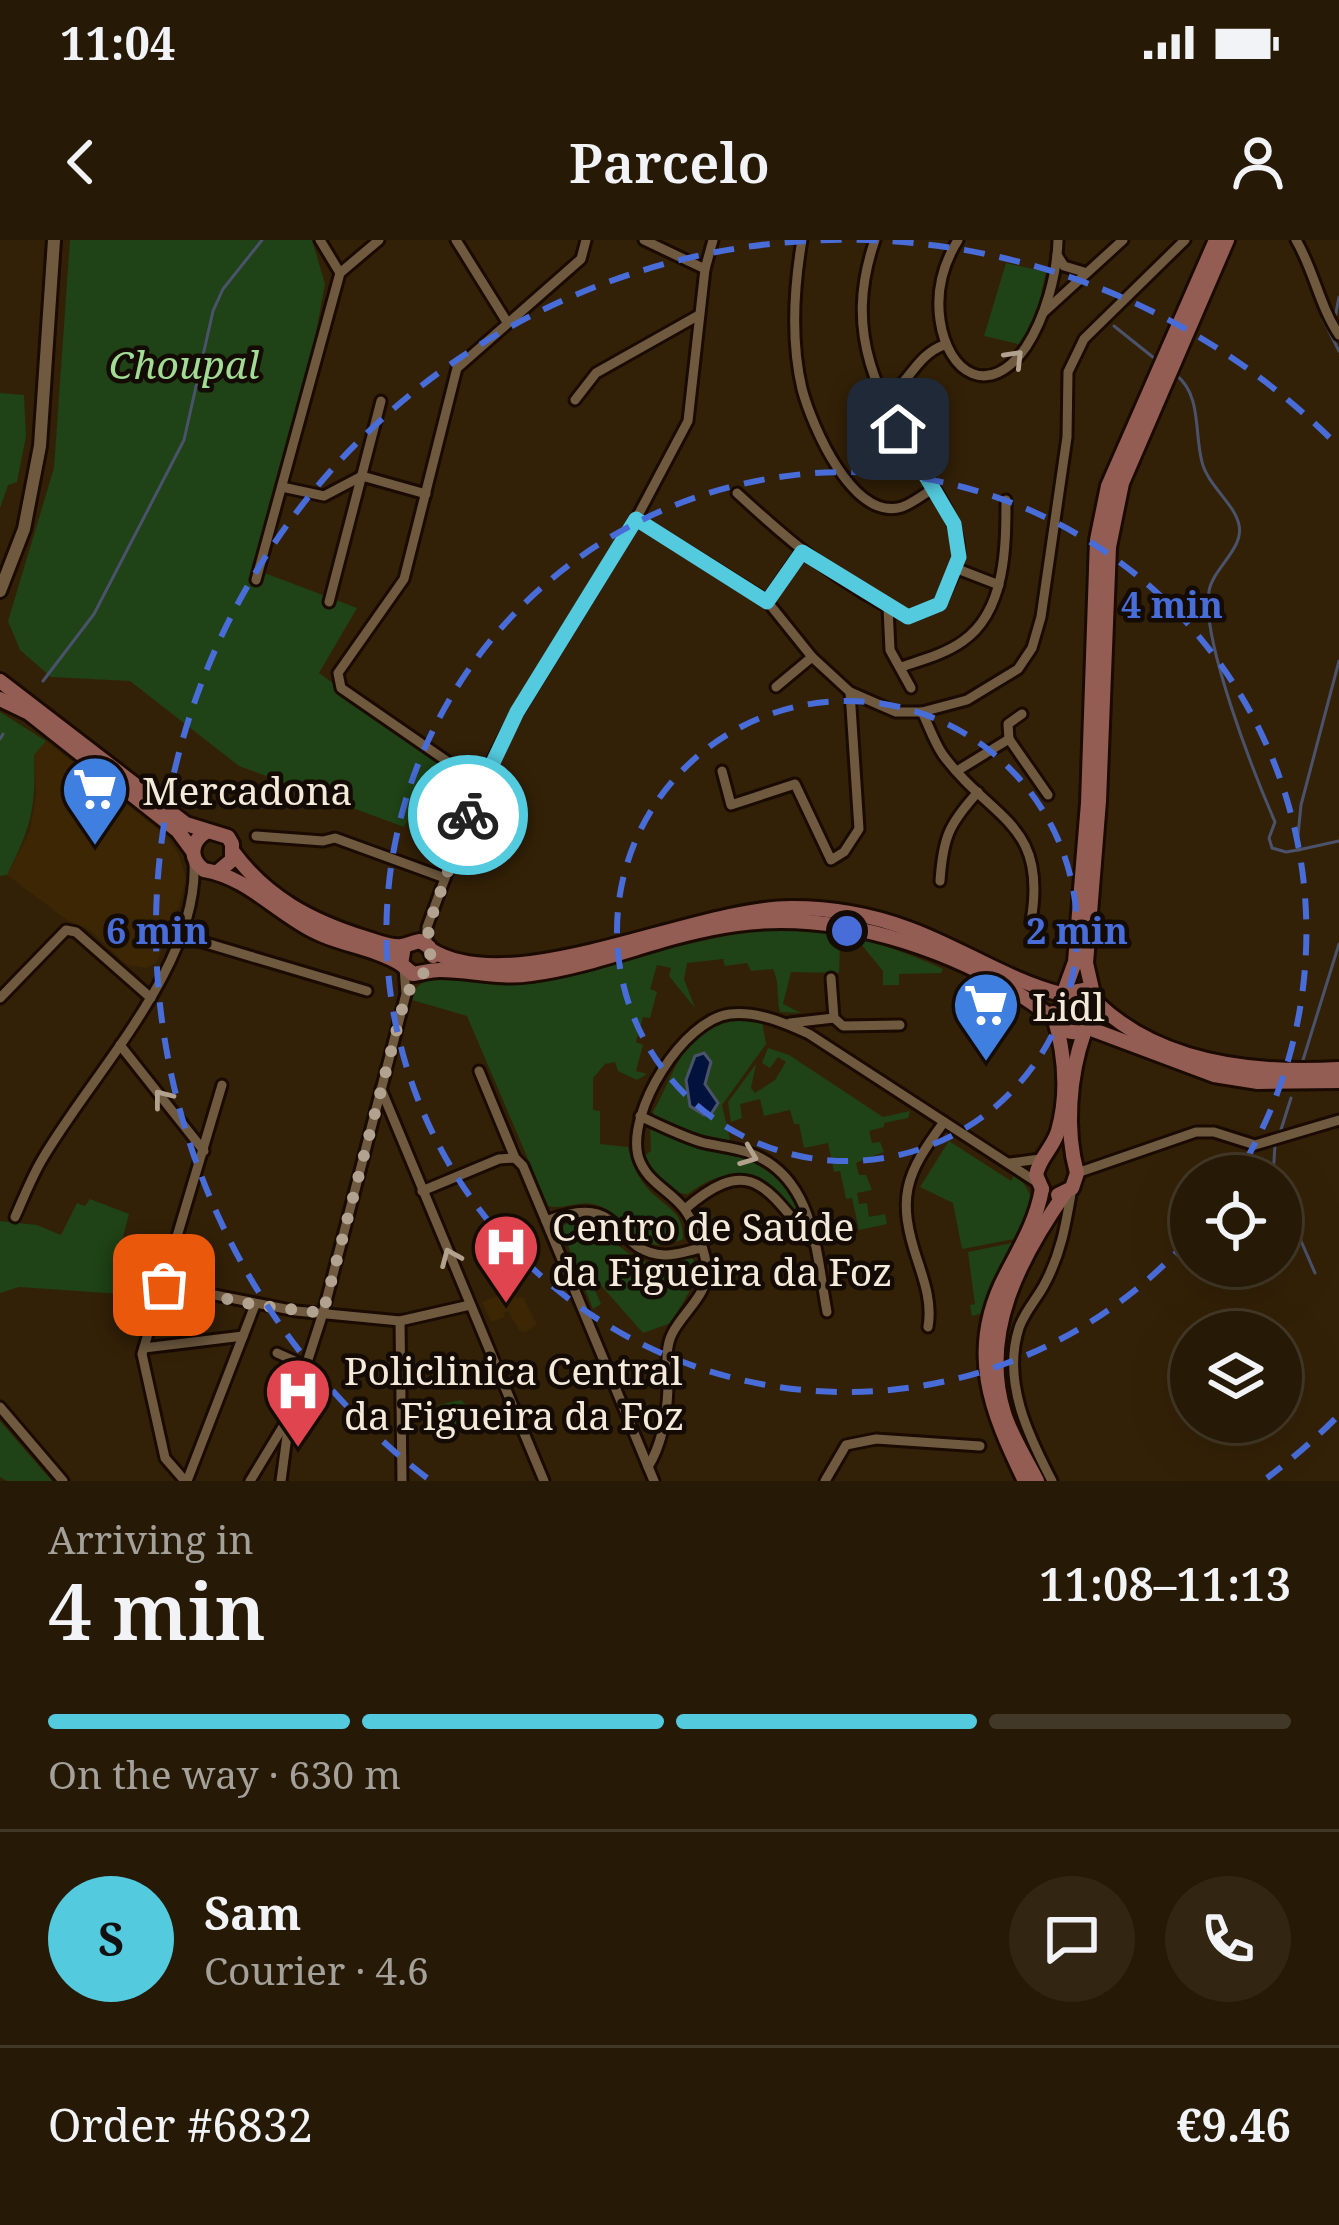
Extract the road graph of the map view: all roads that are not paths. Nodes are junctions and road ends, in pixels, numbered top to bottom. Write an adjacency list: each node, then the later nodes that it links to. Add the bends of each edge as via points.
1 (54, 240): 40 (street, via 40,446)
2 (320, 240): 20 (street)
3 (379, 240): 20 (street)
4 (456, 240): 23 (street)
5 (586, 240): 23 (street, via 581,259)
6 (644, 240): 18 (street)
7 (713, 240): 18 (street)
8 (802, 240): 31 (street, via 802,388 826,446 863,501 878,507 901,507)
9 (875, 240): 27 (street, via 863,331)
10 (958, 240): 25 (street, via 941,278)
11 (1058, 240): 17 (street)
12 (1123, 240): 19 (street)
13 (1185, 240): 51 (street, via 1084,339 1068,372 1067,437 1033,648 1018,669 967,700)
14 (1216, 240): 74 (main road, via 1108,485 1097,540 1075,962)
15 (1227, 240): 78 (main road, via 1122,483 1108,547 1086,963)
16 (1296, 240): 24 (street)
17 (1057, 255): 19 (street); 21 (street)
18 (704, 269): 22 (street)
19 (1084, 272): 21 (street)
20 (340, 273): 30 (street)
21 (1043, 313): 25 (street, one-way to 21, via 959,368 994,375 1013,364)
22 (699, 315): 26 (street, via 596,373); 35 (street, via 688,421)
23 (507, 322): 33 (street, via 457,368)
24 (1339, 334)
25 (944, 345): 27 (street)
26 (575, 400)
27 (880, 400): 31 (street)
28 (381, 401): 29 (street)
29 (362, 476): 30 (street, via 324,496); 33 (street); 41 (street)
30 (282, 487): 38 (street)
31 (934, 488): 37 (street, via 954,524)
32 (737, 493): 36 (street)
33 (426, 494): 56 (street, via 401,586 338,673 341,688)
34 (1006, 500): 39 (street)
35 (636, 519): 42 (street); 56 (street)
36 (802, 552): 42 (street); 43 (street)
37 (955, 568): 39 (street); 43 (street, via 940,604 908,617)
38 (256, 580)
39 (999, 586): 45 (street, via 967,640)
40 (0, 591)
41 (329, 602)
42 (767, 602): 44 (street)
43 (888, 608): 45 (street, via 890,650)
44 (812, 657): 47 (street); 49 (street)
45 (901, 667): 48 (street)
46 (0, 681): 59 (main road)
47 (776, 687)
48 (911, 688)
49 (850, 692): 51 (street, via 896,712); 54 (street, via 860,829 844,852 831,860 796,784 731,805)
50 (0, 699): 62 (main road, via 29,713 178,831)
51 (922, 712): 55 (street)
52 (1022, 714): 53 (street, via 1008,724)
53 (1009, 739): 55 (street); 58 (street)
54 (722, 771)
55 (957, 771): 57 (street)
56 (480, 784): 64 (street)
57 (978, 792): 65 (street, via 952,820); 67 (street, via 1021,836 1033,864)
58 (1048, 795)
59 (206, 832): 61 (main road, via 228,837); 62 (main road)
60 (256, 836): 64 (street, via 335,838)
61 (233, 852): 63 (main road); 69 (main road, via 251,876 309,917 383,944)
62 (193, 854): 63 (main road, via 204,870); 66 (street)
63 (216, 871): 66 (street); 70 (main road, via 317,933)
64 (445, 878): 69 (street)
65 (940, 880)
66 (195, 890): 68 (street)
67 (1031, 921)
68 (179, 935): 73 (street); 77 (street)
69 (419, 946): 70 (main road); 71 (main road); 74 (main road, via 463,963 532,963 733,914 790,908 908,928 1031,987)
70 (402, 966): 71 (main road, via 413,974); 75 (street)
71 (426, 970): 75 (street); 82 (main road, via 534,974 735,924 790,920 902,940 1019,991)
72 (831, 978): 79 (street)
73 (367, 991)
74 (1063, 993): 78 (main road, via 1084,990); 82 (main road, via 1054,1006)
75 (406, 994): 89 (street)
76 (0, 998): 77 (street, via 66,929)
77 (151, 998): 84 (street)
78 (1096, 1001): 83 (main road, via 1098,1018); 85 (main road, via 1127,1029 1182,1053 1241,1067)
79 (834, 1018): 80 (street); 81 (street, via 843,1025)
80 (785, 1023): 90 (street, via 732,1014 706,1021); 92 (street)
81 (900, 1024)
82 (1057, 1024): 83 (main road, via 1072,1034); 94 (main road, via 1065,1055 1059,1126)
83 (1088, 1031): 87 (main road, via 1214,1075); 97 (main road, via 1076,1057)
84 (120, 1045): 93 (street, one-way to 84); 101 (street, via 40,1161)
85 (1339, 1070)
86 (479, 1071): 95 (street)
87 (1339, 1081)
88 (222, 1085): 93 (street)
89 (381, 1089): 99 (street); 109 (street)
90 (640, 1116): 100 (street, via 639,1160 653,1184); 103 (street, one-way to 103, via 772,1166 801,1197)
91 (1339, 1120): 97 (street, via 1255,1145 1196,1132)
92 (944, 1122): 96 (street); 111 (street, via 911,1172 904,1201)
93 (204, 1151): 105 (street)
94 (1043, 1156): 96 (street); 97 (main road); 98 (main road)
95 (514, 1158): 99 (street); 102 (street)
96 (1010, 1163): 98 (street)
97 (1071, 1178): 98 (main road, via 1057,1195); 129 (main road, via 1012,1284 997,1331 1004,1415); 130 (street, via 1063,1244 1016,1341 1017,1406)
98 (1040, 1186): 128 (main road, via 1038,1214 987,1330 995,1419)
99 (422, 1191): 107 (street, one-way to 99)
100 (685, 1208): 103 (street, via 725,1180 749,1180 771,1193); 104 (street)
101 (15, 1217)
102 (547, 1221): 104 (street, via 578,1209 604,1215 639,1246 664,1255); 119 (street)
103 (814, 1245): 108 (street)
104 (702, 1248): 119 (street, via 707,1273 672,1334 659,1448)
105 (164, 1285): 106 (street); 113 (street)
106 (255, 1305): 109 (street); 112 (street)
107 (470, 1305): 110 (street); 125 (street)
108 (827, 1312)
109 (323, 1313): 110 (street); 115 (street)
110 (400, 1321): 124 (street)
111 (928, 1327)
112 (242, 1336): 113 (street); 121 (street)
113 (144, 1348): 121 (street, via 165,1458)
114 (277, 1353): 115 (street)
115 (306, 1366): 117 (street)
116 (0, 1407): 120 (street)
117 (290, 1415): 122 (street); 123 (street)
118 (980, 1446): 127 (street, via 859,1441 846,1445)
119 (648, 1467): 126 (street)
120 (63, 1481)
121 (186, 1481)
122 (250, 1481)
123 (281, 1481)
124 (402, 1481)
125 (544, 1481)
126 (654, 1481)
127 (825, 1481)
128 (1025, 1481)
129 (1036, 1481)
130 (1052, 1481)

